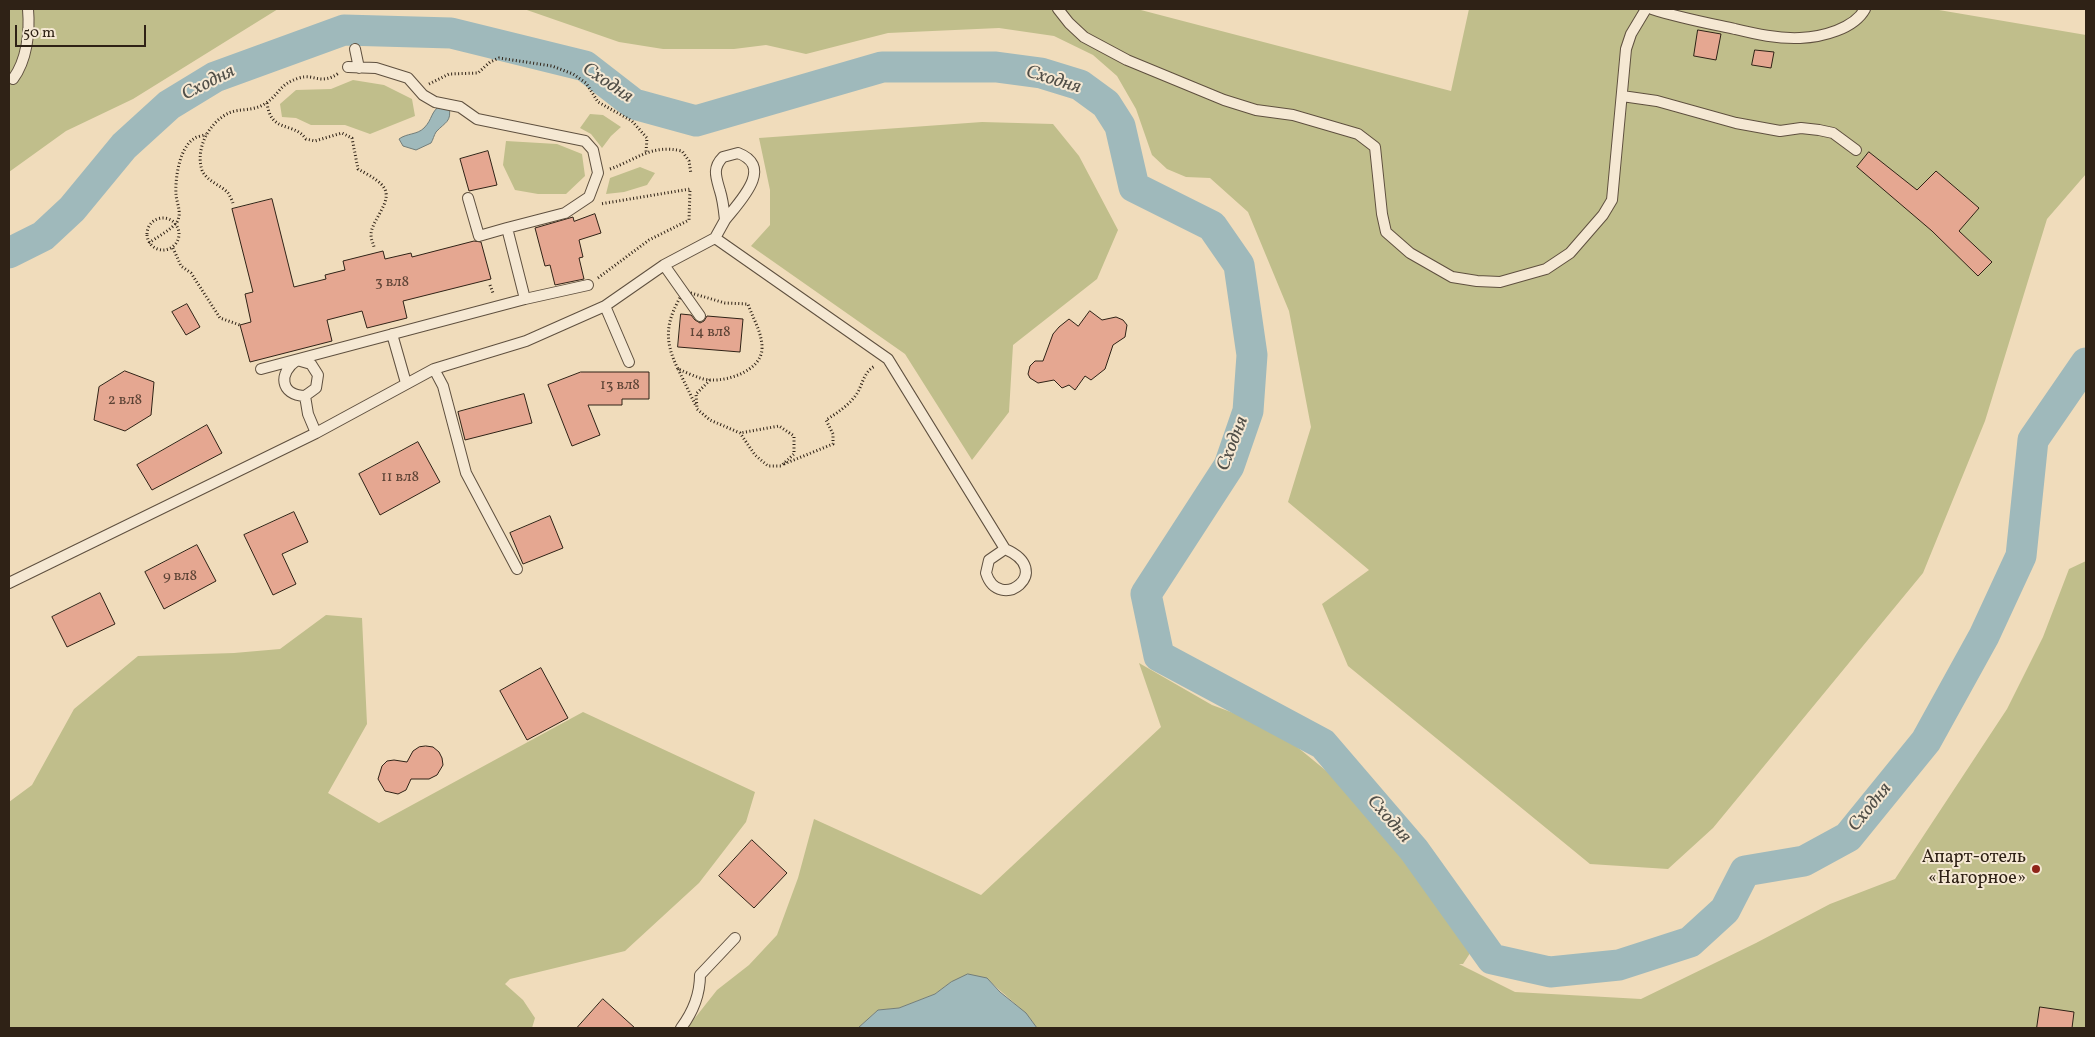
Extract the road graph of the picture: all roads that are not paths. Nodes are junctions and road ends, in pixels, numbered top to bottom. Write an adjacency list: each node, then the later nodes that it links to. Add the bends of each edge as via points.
1 (30, 9): 9 (lane, via 22,67)
2 (1058, 9): 10 (lane, via 1084,37 1127,60 1256,110 1293,115 1358,134 1375,147 1386,232 1431,266 1452,277 1477,281 1500,282 1546,268 1570,253 1603,215 1612,200)
3 (1646, 9): 10 (lane, via 1626,49)
4 (1652, 9): 5 (lane, via 1680,18 1774,37 1800,38 1844,27)
5 (1865, 9)
6 (355, 49): 8 (lane)
7 (348, 67): 8 (lane)
8 (359, 68): 14 (lane, via 376,68 408,78 423,95 435,102 460,107 477,119 585,140 593,150 598,173 589,197 566,212)
9 (13, 79)
10 (1622, 96): 11 (lane, via 1657,101 1773,130 1819,130 1833,134)
11 (1856, 150)
12 (468, 198): 14 (lane, via 479,236)
13 (725, 220): 13 (lane, via 755,176 751,161 738,153 723,157 715,168); 15 (lane)
14 (506, 228): 18 (lane)
15 (715, 238): 16 (lane); 29 (lane, via 888,359)
16 (664, 265): 19 (lane); 20 (lane)
17 (588, 285): 18 (lane)
18 (525, 299): 21 (lane)
19 (604, 306): 23 (lane); 25 (lane, via 526,341)
20 (700, 316)
21 (392, 334): 22 (lane); 26 (lane)
22 (297, 360): 24 (lane); 27 (lane, via 310,364 318,375 316,388); 27 (lane, via 286,369 284,382 292,393)
23 (629, 362)
24 (261, 369)
25 (434, 369): 26 (lane); 30 (lane, via 443,386 466,474)
26 (406, 383): 28 (lane)
27 (305, 396): 28 (lane)
28 (316, 433): 31 (lane)
29 (1005, 549): 29 (lane, via 989,560 986,573 992,586 1009,591 1023,582 1026,573 1022,559)
30 (517, 569)
31 (9, 582)
32 (736, 938): 33 (lane, via 700,976 700,989 693,1011)
33 (681, 1028)

